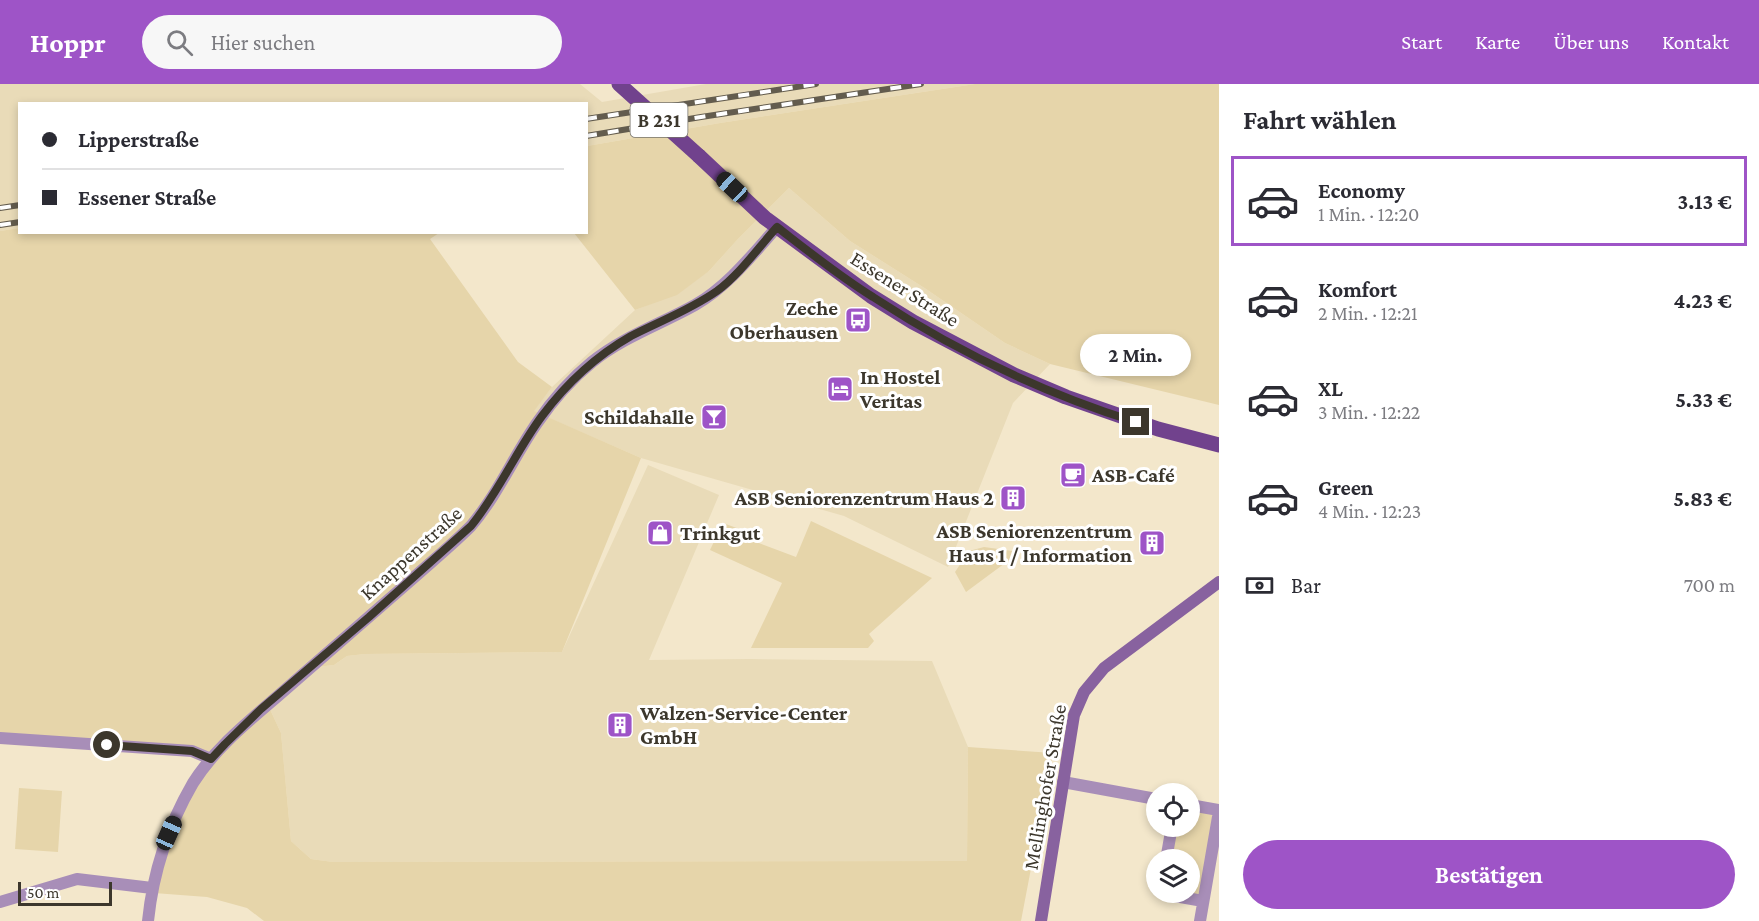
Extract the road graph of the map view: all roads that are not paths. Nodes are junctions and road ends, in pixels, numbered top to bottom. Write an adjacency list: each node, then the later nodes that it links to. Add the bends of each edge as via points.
1 (619, 84): 2 (main road, Essener Straße / B 231, bridge)
2 (777, 227): 3 (main road, Essener Straße / B 231, via 871,296 1014,375 1114,415); 6 (street, Knappenstraße, via 719,289 591,363 549,406 471,526 261,709)
3 (1219, 445)
4 (1219, 582): 7 (main road, Mellinghofer Straße, via 1108,665 1088,686 1074,715)
5 (0, 738): 6 (street, via 192,751)
6 (211, 759): 11 (street, Knappenstraße, via 175,818)
7 (1063, 782): 8 (street); 16 (main road, Mellinghofer Straße)
8 (1146, 797)
9 (1200, 807): 10 (street)
10 (1219, 811): 13 (street)
11 (152, 888): 14 (street, via 77,879); 15 (street, Knappenstraße)
12 (1200, 900): 13 (street)
13 (1203, 901): 17 (street)
14 (0, 902)
15 (148, 921)
16 (1041, 921)
17 (1200, 921)

